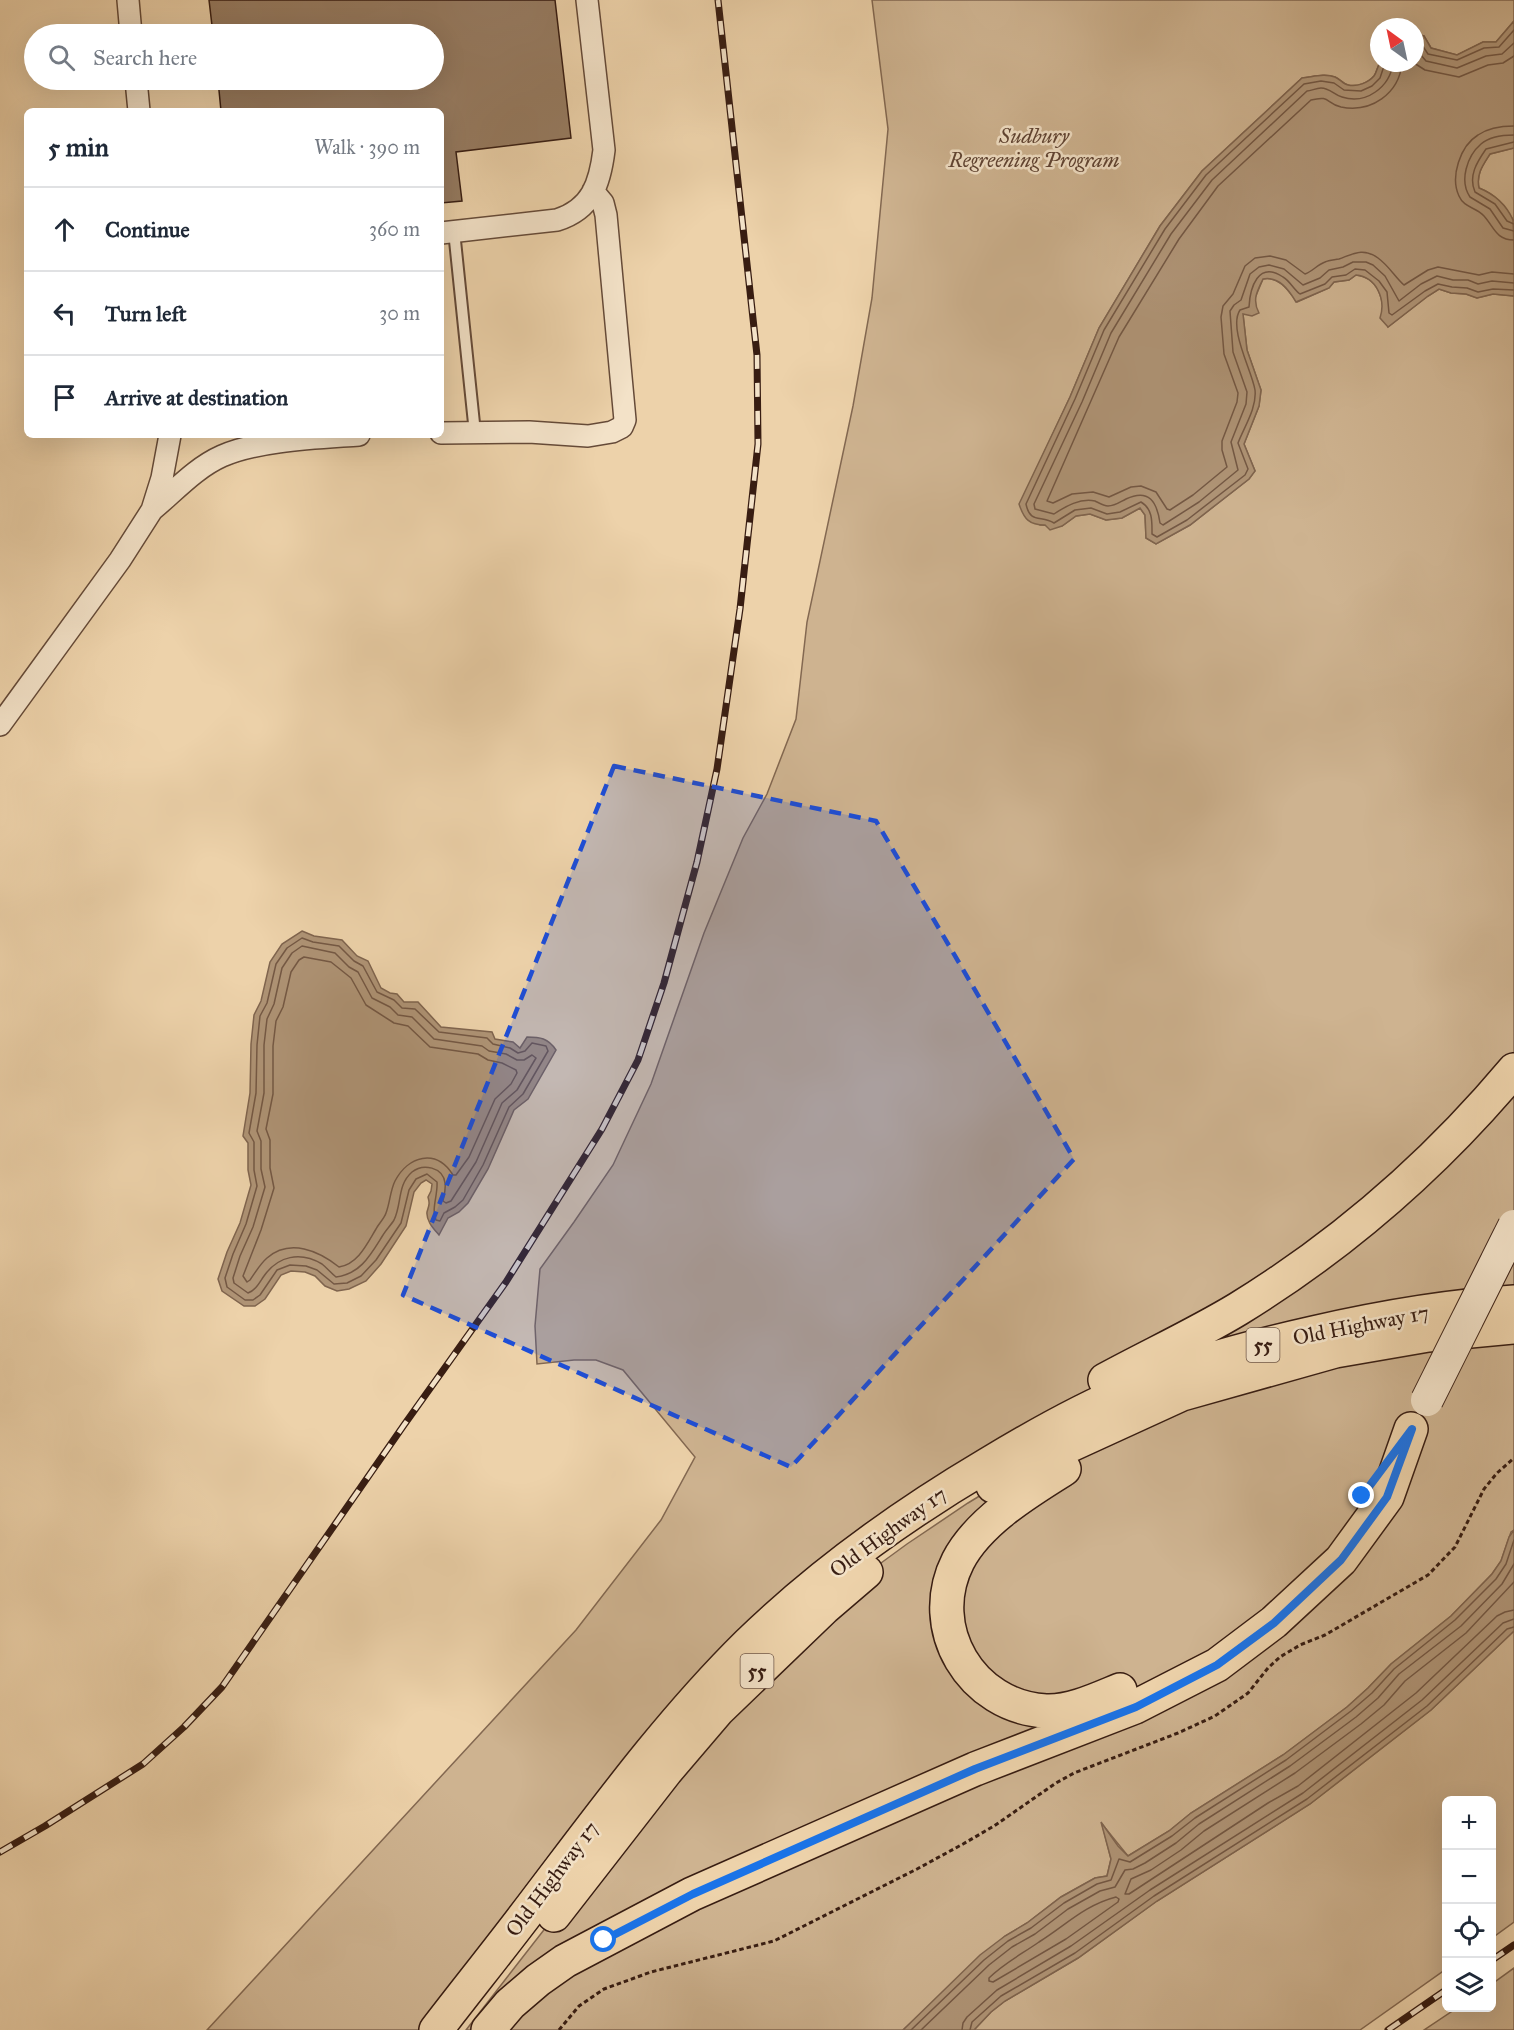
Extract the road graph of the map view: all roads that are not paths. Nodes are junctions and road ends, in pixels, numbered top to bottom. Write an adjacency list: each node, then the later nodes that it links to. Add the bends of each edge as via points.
1 (128, 0): 3 (street)
2 (587, 0): 6 (street, via 604,150 601,174)
3 (130, 24)
4 (137, 90): 5 (street)
5 (139, 108)
6 (593, 191): 7 (street, via 582,207 557,220); 9 (street, via 603,203 606,215 625,420 622,427 588,436)
7 (447, 232): 9 (lane)
8 (444, 433): 9 (street)
9 (475, 433)
10 (169, 438): 12 (street)
11 (333, 438): 12 (street, via 256,447 223,456 201,468)
12 (152, 510): 13 (street)
13 (0, 725)
14 (1514, 1070): 20 (main road, via 1410,1179 1329,1246 1238,1309 1054,1409)
15 (1514, 1227): 18 (main road, bridge)
16 (1514, 1302): 20 (main road, Old Highway 17 / 55, via 1391,1316 1244,1349 1133,1388)
17 (1514, 1327): 19 (main road, Old Highway 17 / 55, via 1428,1335 1335,1351 1182,1394)
18 (1427, 1400)
19 (1138, 1414): 22 (main road, Old Highway 17 / 55, via 1064,1448 967,1502 906,1542 824,1608 718,1710); 23 (main road, via 1099,1450 1003,1510 970,1542 958,1561 948,1598 952,1642 964,1666 1006,1701 1048,1711 1097,1700 1151,1676 1214,1640 1326,1547 1412,1429 1387,1497 1341,1560 1274,1623 1217,1665 1136,1707 975,1769 673,1904 565,1961 510,2004)
20 (1028, 1440): 21 (main road, Old Highway 17 / 55, via 928,1500 865,1545 800,1596 748,1645 695,1700 615,1797)
21 (436, 2030)
22 (464, 2030)
23 (488, 2030)

